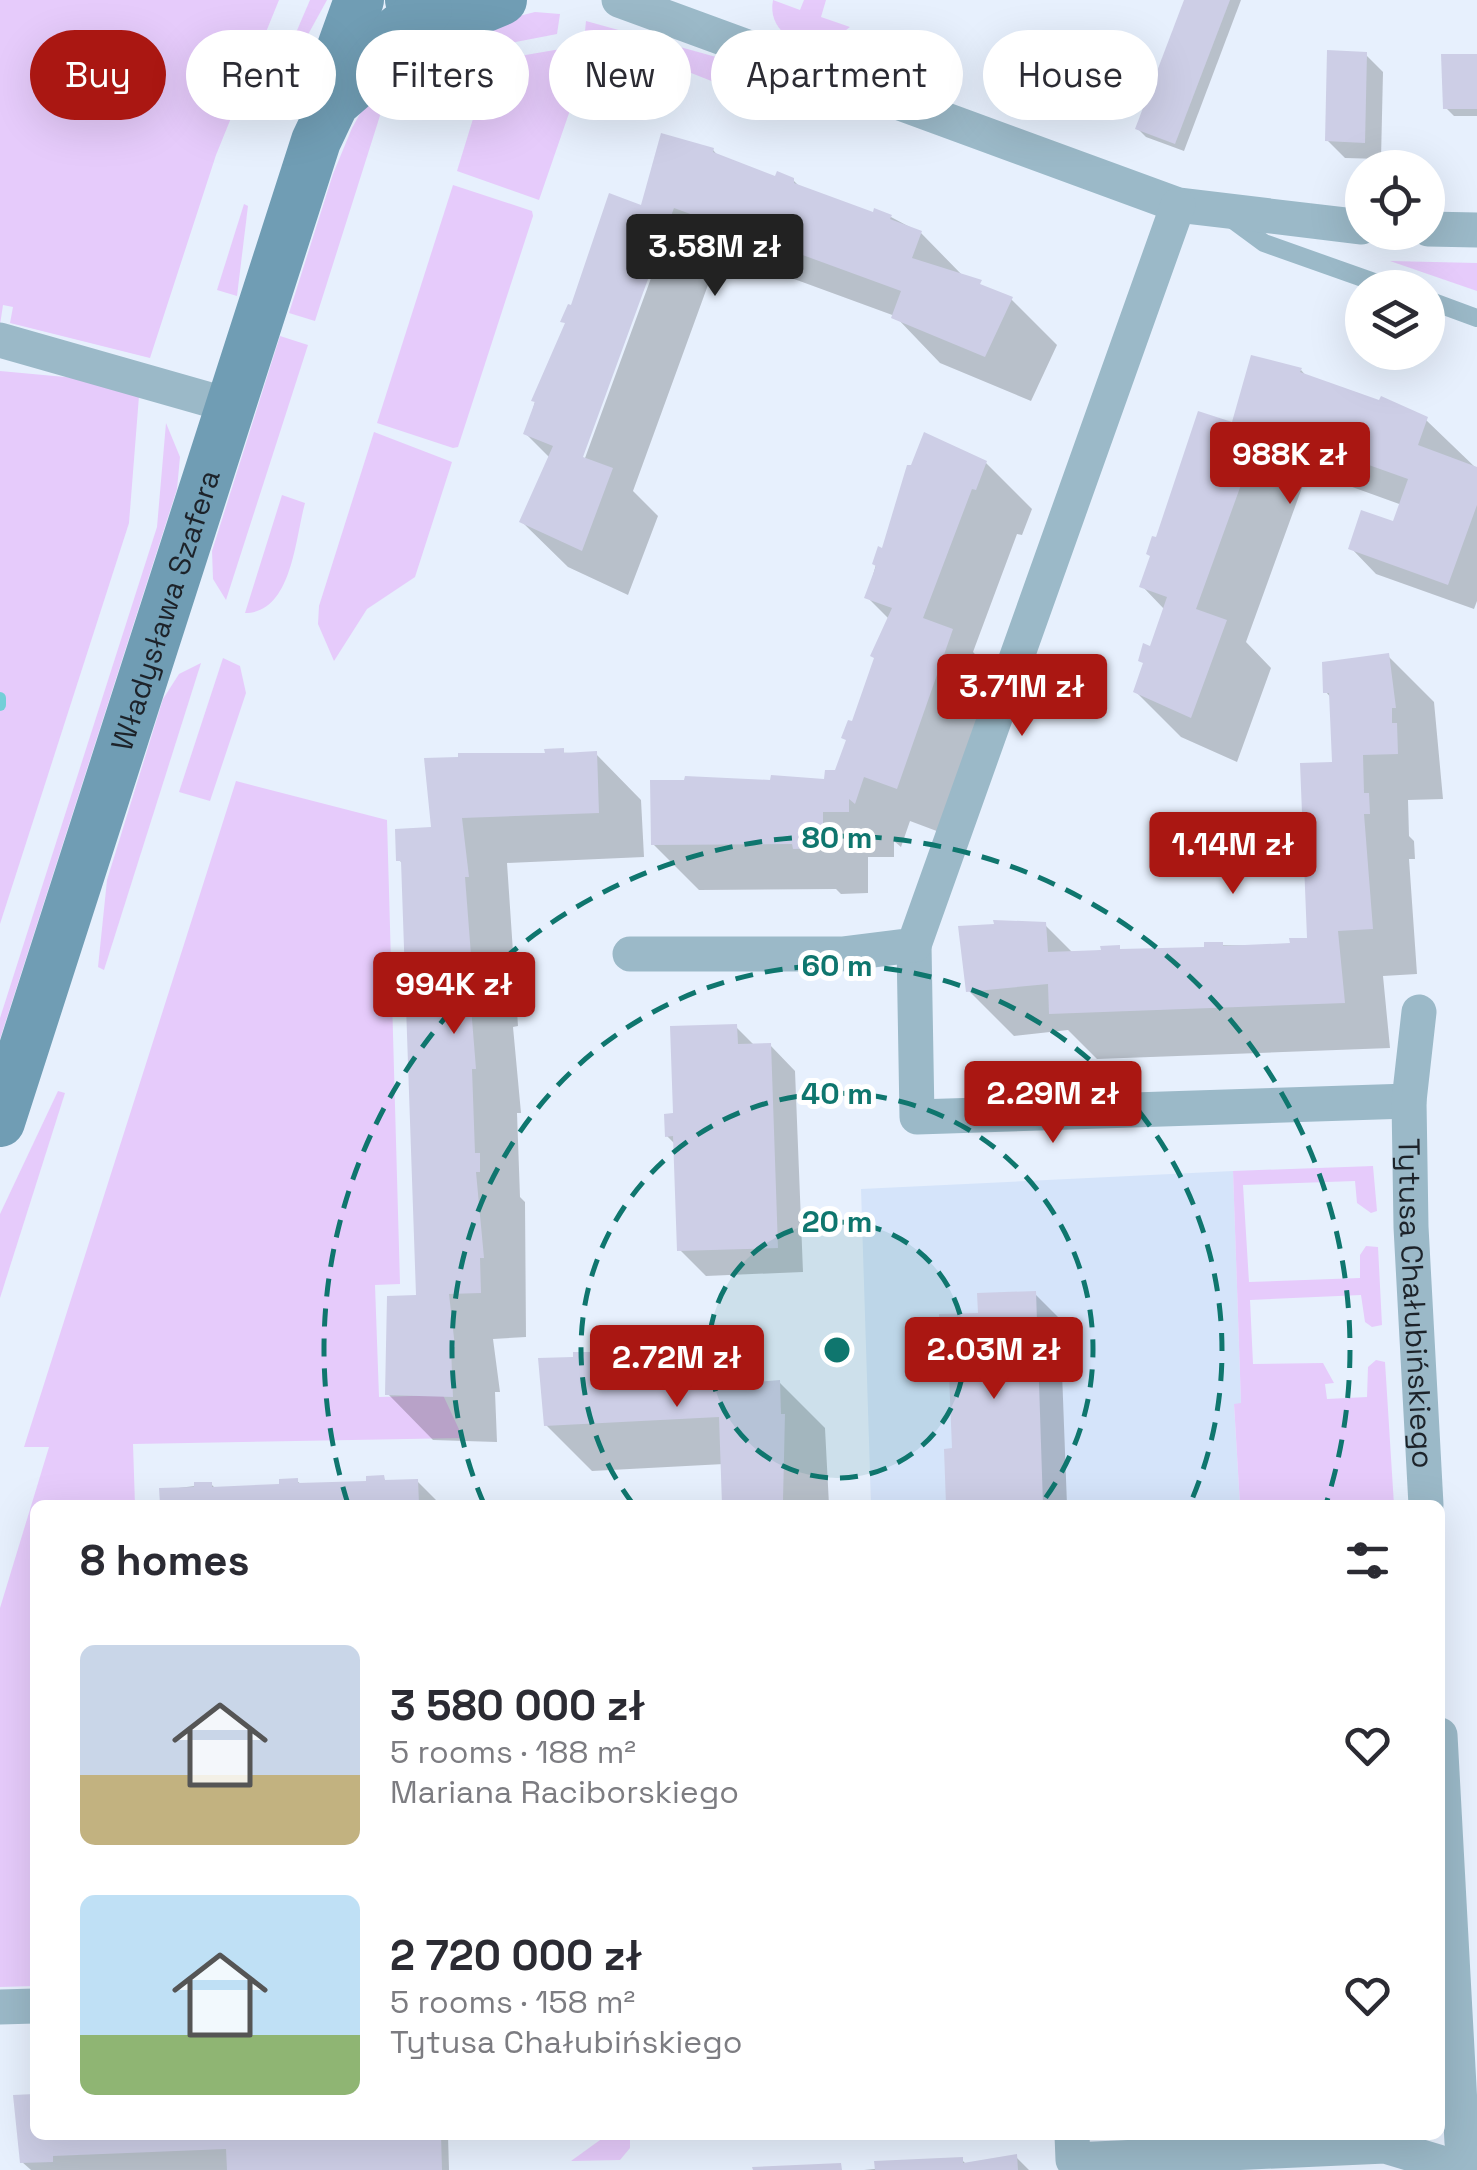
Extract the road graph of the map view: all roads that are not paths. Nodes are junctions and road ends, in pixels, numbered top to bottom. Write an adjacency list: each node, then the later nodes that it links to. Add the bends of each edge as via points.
1 (359, 0): 5 (street, Władysława Szafera)
2 (502, 0): 4 (street, via 466,13)
3 (619, 0): 8 (street)
4 (419, 5): 6 (street, Władysława Szafera)
5 (336, 64)
6 (336, 101)
7 (326, 120): 17 (street, Władysława Szafera)
8 (1178, 205): 9 (street); 18 (street)
9 (1222, 211): 10 (street); 13 (lane, via 1264,242)
10 (1345, 226)
11 (1445, 229): 12 (street)
12 (1477, 230)
13 (1345, 271)
14 (1445, 306): 15 (lane)
15 (1477, 318)
16 (0, 340): 17 (street)
17 (228, 405): 22 (street, Władysława Szafera)
18 (914, 945): 19 (street, via 842,954); 21 (street, Tytusa Chałubińskiego, via 917,1117)
19 (630, 954)
20 (1418, 1012): 21 (street, Tytusa Chałubińskiego)
21 (1410, 1101): 23 (street, Tytusa Chałubińskiego)
22 (0, 1122)
23 (1426, 1500)
24 (1445, 1933): 27 (street)
25 (30, 2006): 26 (street)
26 (0, 2007)
27 (1448, 2052): 29 (street)
28 (1072, 2148): 29 (street, via 1385,2146)
29 (1466, 2170)

